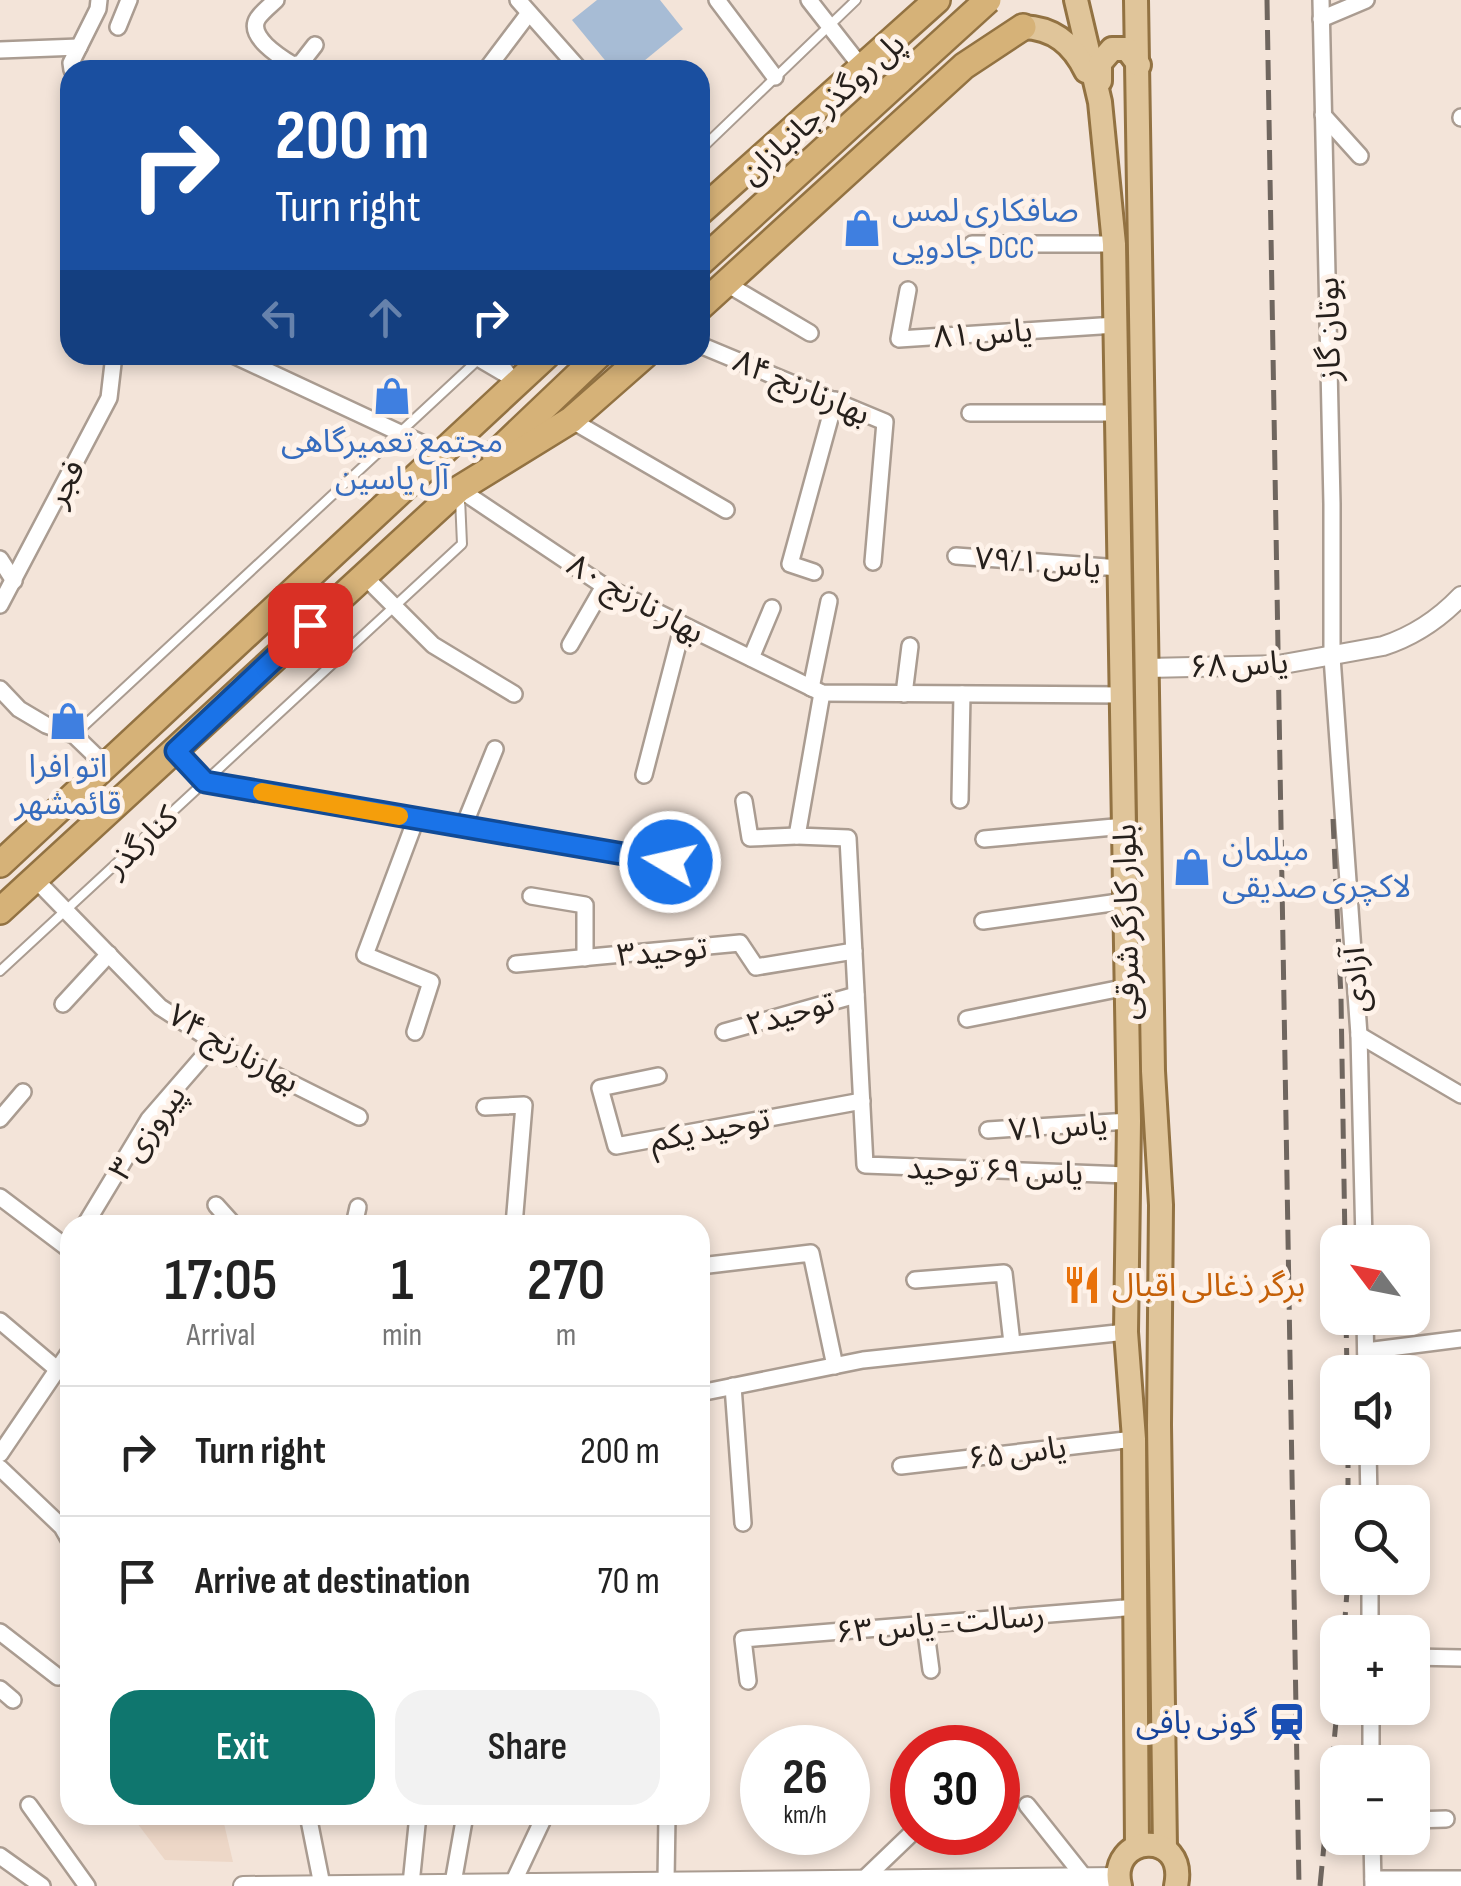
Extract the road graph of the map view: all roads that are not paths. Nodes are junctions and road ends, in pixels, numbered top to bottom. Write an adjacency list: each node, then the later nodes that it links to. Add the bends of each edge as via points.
1 (99, 0): 19 (street)
2 (129, 0): 15 (street)
3 (276, 0): 22 (street, via 255,29)
4 (717, 0): 29 (street)
5 (808, 0): 16 (street)
6 (856, 0): 16 (lane)
7 (988, 0): 37 (highway, پل روگذر جانبازان, bridge)
8 (1076, 0): 30 (main road, بلوار کارگر شرقی)
9 (1136, 0): 26 (main road, بلوار کارگر شرقی)
10 (1321, 0): 14 (street, بوتان گاز)
11 (1366, 0): 14 (street)
12 (523, 6): 24 (street); 25 (street)
13 (930, 7): 27 (highway, via 958,30); 28 (highway)
14 (1321, 19): 31 (street, بوتان گاز)
15 (118, 26)
16 (828, 26): 28 (street); 29 (lane)
17 (1023, 27): 27 (highway); 30 (main road, via 1066,43)
18 (315, 45): 23 (street)
19 (79, 47): 20 (street); 21 (street)
20 (0, 50)
21 (73, 60)
22 (288, 60)
23 (303, 60)
24 (492, 60)
25 (571, 60)
26 (1138, 65): 30 (main road, via 1128,49 1107,53 1100,63); 79 (main road, بلوار کارگر شرقی)
27 (964, 66): 38 (highway)
28 (863, 69): 34 (highway)
29 (775, 78): 32 (lane)
30 (1100, 102): 36 (main road, بلوار کارگر شرقی)
31 (1324, 115): 33 (street); 78 (street, بوتان گاز)
32 (710, 140)
33 (1360, 156)
34 (710, 201)
35 (972, 244): 36 (street)
36 (1114, 244): 41 (main road, بلوار کارگر شرقی)
37 (710, 254)
38 (726, 284): 40 (highway); 42 (street)
39 (908, 290): 41 (street, یاس ۸۱, via 899,339)
40 (710, 298)
41 (1116, 324): 54 (main road, بلوار کارگر شرقی)
42 (810, 333)
43 (710, 349): 53 (street, بهارنارنج ۸۴)
44 (113, 365): 67 (street, فجر, via 110,398)
45 (255, 365): 57 (street)
46 (469, 365): 57 (lane)
47 (492, 365): 52 (street)
48 (505, 365): 52 (lane)
49 (537, 365): 52 (highway)
50 (589, 365): 59 (highway)
51 (633, 365): 56 (highway)
52 (519, 382): 58 (highway)
53 (835, 400): 63 (street, بهارنارنج ۸۴, via 885,422); 65 (street, via 790,564)
54 (1118, 413): 55 (street); 64 (main road, بلوار کارگر شرقی)
55 (970, 414)
56 (571, 420): 59 (highway); 60 (street)
57 (401, 433): 58 (street); 86 (lane)
58 (443, 453): 89 (highway)
59 (459, 489): 66 (highway); 68 (street, بهار نارنج ۸۰); 72 (lane, کنارگذر, via 462,544)
60 (726, 510)
61 (956, 556): 64 (street, یاس ۷۹/۱)
62 (0, 559): 67 (street)
63 (873, 562)
64 (1120, 568): 85 (main road, بلوار کارگر شرقی)
65 (814, 572)
66 (363, 575): 72 (street); 88 (highway)
67 (14, 581): 71 (street, فجر)
68 (604, 586): 74 (street, بهار نارنج ۸۰); 75 (street)
69 (1461, 596): 78 (street, یاس ۶۸, via 1399,640)
70 (829, 601): 81 (street)
71 (0, 605)
72 (394, 606): 82 (street, via 433,645); 91 (lane, کنارگذر)
73 (772, 608): 77 (street)
74 (683, 625): 77 (street, بهار نارنج ۸۰); 90 (street)
75 (570, 645)
76 (910, 646): 83 (street)
77 (751, 658): 81 (street, بهار نارنج ۸۰)
78 (1332, 658): 79 (street, یاس ۶۸); 118 (street, آزادی)
79 (1147, 668): 177 (main road, بلوار کارگر شرقی, via 1153,1072 1162,1205)
80 (0, 689): 86 (street, via 19,709)
81 (816, 690): 83 (street); 97 (street)
82 (514, 694)
83 (904, 694): 84 (street)
84 (962, 694): 85 (street); 92 (street)
85 (1123, 695): 95 (main road, بلوار کارگر شرقی)
86 (74, 735): 89 (street)
87 (496, 749): 96 (street)
88 (176, 751): 91 (street); 101 (highway)
89 (105, 766): 99 (highway)
90 (644, 774)
91 (205, 782): 94 (street); 104 (lane, کنارگذر)
92 (960, 800)
93 (744, 801): 97 (street, via 750,838)
94 (416, 819): 96 (street); 116 (street, via 365,955 431,982)
95 (1125, 826): 98 (street); 103 (main road, بلوار کارگر شرقی)
96 (463, 828): 100 (street)
97 (797, 836): 107 (street, via 848,838)
98 (984, 840)
99 (0, 864)
100 (705, 867)
101 (35, 879): 104 (street, بهارنارنج ۷۴); 105 (highway)
102 (531, 896): 109 (street, via 585,905)
103 (1126, 901): 106 (street); 112 (main road, بلوار کارگر شرقی)
104 (66, 910): 108 (street, بهارنارنج ۷۴); 111 (lane, کنارگذر)
105 (0, 911)
106 (984, 921)
107 (854, 951): 109 (street, توحید۳, via 756,967 740,943); 113 (street)
108 (109, 954): 114 (street); 119 (street, بهارنارنج ۷۴, via 160,1008)
109 (585, 958): 110 (street, توحید۳)
110 (516, 964)
111 (0, 972)
112 (1127, 987): 115 (street); 127 (main road, بلوار کارگر شرقی)
113 (856, 995): 117 (street, توحید۲); 123 (street)
114 (63, 1004)
115 (966, 1019)
116 (416, 1032)
117 (724, 1032)
118 (1359, 1036): 122 (street); 137 (street, آزادی)
119 (215, 1043): 125 (street, بهارنارنج ۷۴); 133 (street, پیروزی ۳, via 150,1119)
120 (658, 1076): 123 (street, توحید یکم, via 600,1088 616,1146)
121 (22, 1092): 126 (street)
122 (1461, 1095)
123 (862, 1100): 129 (street, یاس ۶۹ توحید, via 865,1165)
124 (485, 1107): 136 (street, via 524,1105)
125 (359, 1117)
126 (0, 1119)
127 (1129, 1121): 128 (street, یاس ۷۱); 129 (main road, بلوار کارگر شرقی)
128 (988, 1130)
129 (1126, 1175): 142 (main road, بلوار کارگر شرقی)
130 (0, 1197): 138 (street)
131 (216, 1205): 134 (street)
132 (358, 1206): 135 (street)
133 (90, 1215)
134 (225, 1215)
135 (356, 1215)
136 (515, 1215)
137 (1364, 1225)
138 (60, 1242)
139 (710, 1265): 148 (street, via 811,1253)
140 (915, 1280): 145 (street, via 1004,1273)
141 (0, 1321): 150 (street)
142 (1126, 1332): 145 (street); 153 (main road, بلوار کارگر شرقی)
143 (1366, 1335): 146 (street)
144 (1461, 1340): 146 (street)
145 (1012, 1343): 148 (street)
146 (1366, 1351): 147 (street)
147 (1366, 1355)
148 (835, 1366): 151 (street)
149 (60, 1367): 150 (street)
150 (58, 1370): 154 (street)
151 (732, 1386): 152 (street); 157 (street)
152 (710, 1391)
153 (1134, 1439): 155 (street, یاس ۶۵); 159 (main road, بلوار کارگر شرقی)
154 (0, 1454)
155 (901, 1466)
156 (0, 1468): 158 (street)
157 (743, 1523)
158 (60, 1525)
159 (1136, 1607): 160 (street, رسالت - یاس ۶۳); 176 (main road, بلوار کارگر شرقی)
160 (925, 1624): 164 (street); 166 (street, رسالت - یاس ۶۳, via 743,1639)
161 (0, 1632): 165 (street)
162 (1430, 1657): 163 (street)
163 (1461, 1658)
164 (930, 1670)
165 (58, 1677)
166 (748, 1681)
167 (1027, 1805): 181 (street)
168 (29, 1806): 193 (street)
169 (1430, 1819): 170 (street)
170 (1446, 1819)
171 (310, 1825): 191 (street)
172 (417, 1825): 188 (street)
173 (463, 1825): 189 (street)
174 (540, 1825): 187 (street)
175 (667, 1825): 184 (street)
176 (1136, 1846): 177 (main road); 185 (main road, via 1120,1864)
177 (1166, 1849): 195 (main road, بلوار کارگر شرقی, via 1179,1873)
178 (890, 1855): 182 (street)
179 (1372, 1855): 186 (street)
180 (0, 1856): 192 (street)
181 (1086, 1878): 182 (street); 185 (street)
182 (864, 1879): 184 (street)
183 (1461, 1879): 186 (street)
184 (666, 1881): 190 (street)
185 (1119, 1881)
186 (1373, 1882)
187 (513, 1883): 189 (street); 190 (street)
188 (411, 1884): 189 (street); 191 (street)
189 (453, 1884)
190 (638, 1884)
191 (322, 1885): 194 (street)
192 (42, 1886)
193 (88, 1886)
194 (243, 1886)
195 (1176, 1886)

